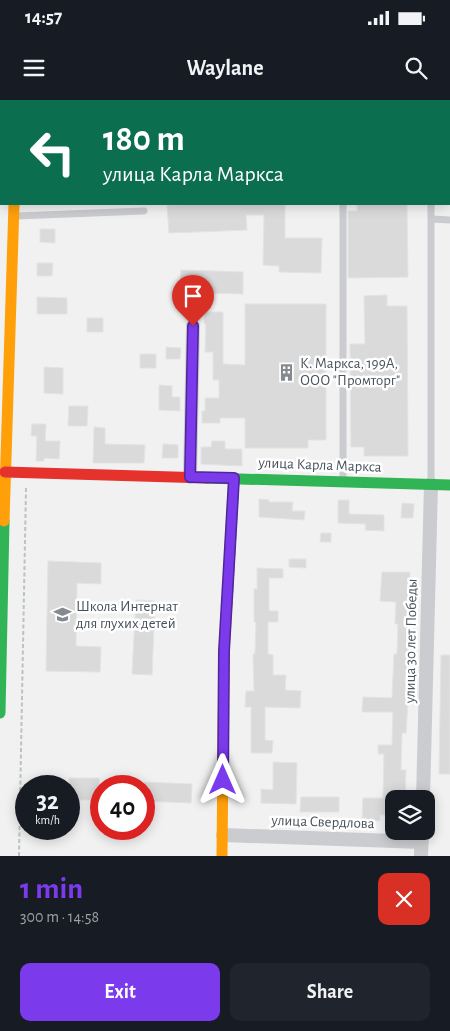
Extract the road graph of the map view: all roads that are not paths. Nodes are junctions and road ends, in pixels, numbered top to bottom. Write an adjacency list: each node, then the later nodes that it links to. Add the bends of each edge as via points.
1 (14, 205): 5 (street)
2 (343, 205): 12 (lane)
3 (431, 205): 6 (lane)
4 (144, 211): 5 (lane)
5 (13, 216): 9 (street)
6 (431, 219): 7 (lane); 13 (lane)
7 (450, 220)
8 (193, 326): 10 (street)
9 (2, 472): 10 (street, улица Карла Маркса); 15 (street)
10 (190, 477): 11 (street, улица Карла Маркса)
11 (234, 478): 12 (street, улица Карла Маркса); 17 (street, via 224,651)
12 (344, 482): 13 (street, улица Карла Маркса)
13 (431, 484): 14 (street, улица Карла Маркса); 16 (street, улица 30 лет Победы)
14 (450, 485)
15 (0, 713)
16 (423, 790)
17 (223, 835): 18 (street, улица Свердлова); 20 (street)
18 (385, 836)
19 (422, 840): 21 (street)
20 (222, 856)
21 (422, 856)

